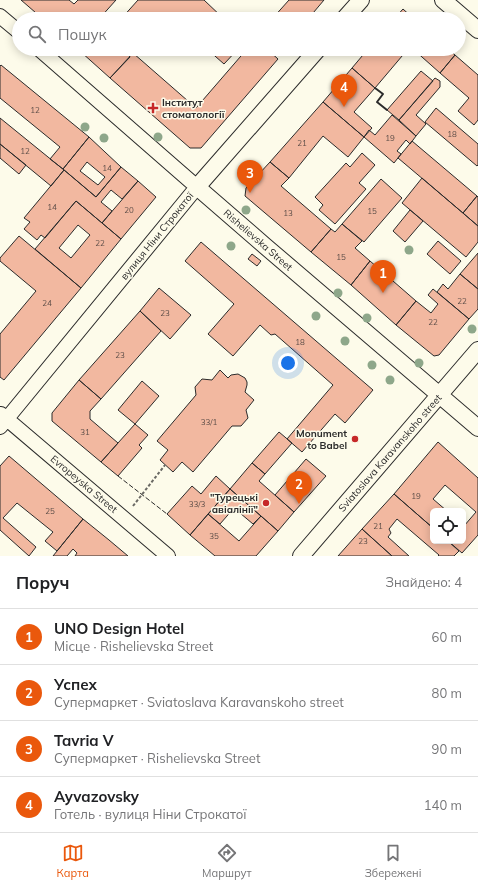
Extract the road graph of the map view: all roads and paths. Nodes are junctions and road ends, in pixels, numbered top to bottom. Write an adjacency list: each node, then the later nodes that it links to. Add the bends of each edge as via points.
1 (361, 0): 3 (main road)
2 (443, 0): 4 (main road)
3 (350, 12)
4 (457, 12)
5 (0, 16): 7 (street)
6 (466, 20): 8 (main road)
7 (12, 26)
8 (478, 30)
9 (47, 56): 11 (street, Rishelievska Street)
10 (312, 56): 11 (main road, вулиця Ніни Строкатої)
11 (197, 187): 13 (main road, Rishelievska Street); 14 (street, вулиця Ніни Строкатої)
12 (478, 350): 13 (main road, Sviatoslava Karavanskoho street)
13 (440, 395): 15 (main road, Rishelievska Street); 19 (main road, Sviatoslava Karavanskoho street)
14 (2, 420): 18 (street, Evropeyska Street)
15 (478, 428)
16 (166, 465): 17 (path)
17 (133, 506)
18 (168, 556)
19 (301, 556)

